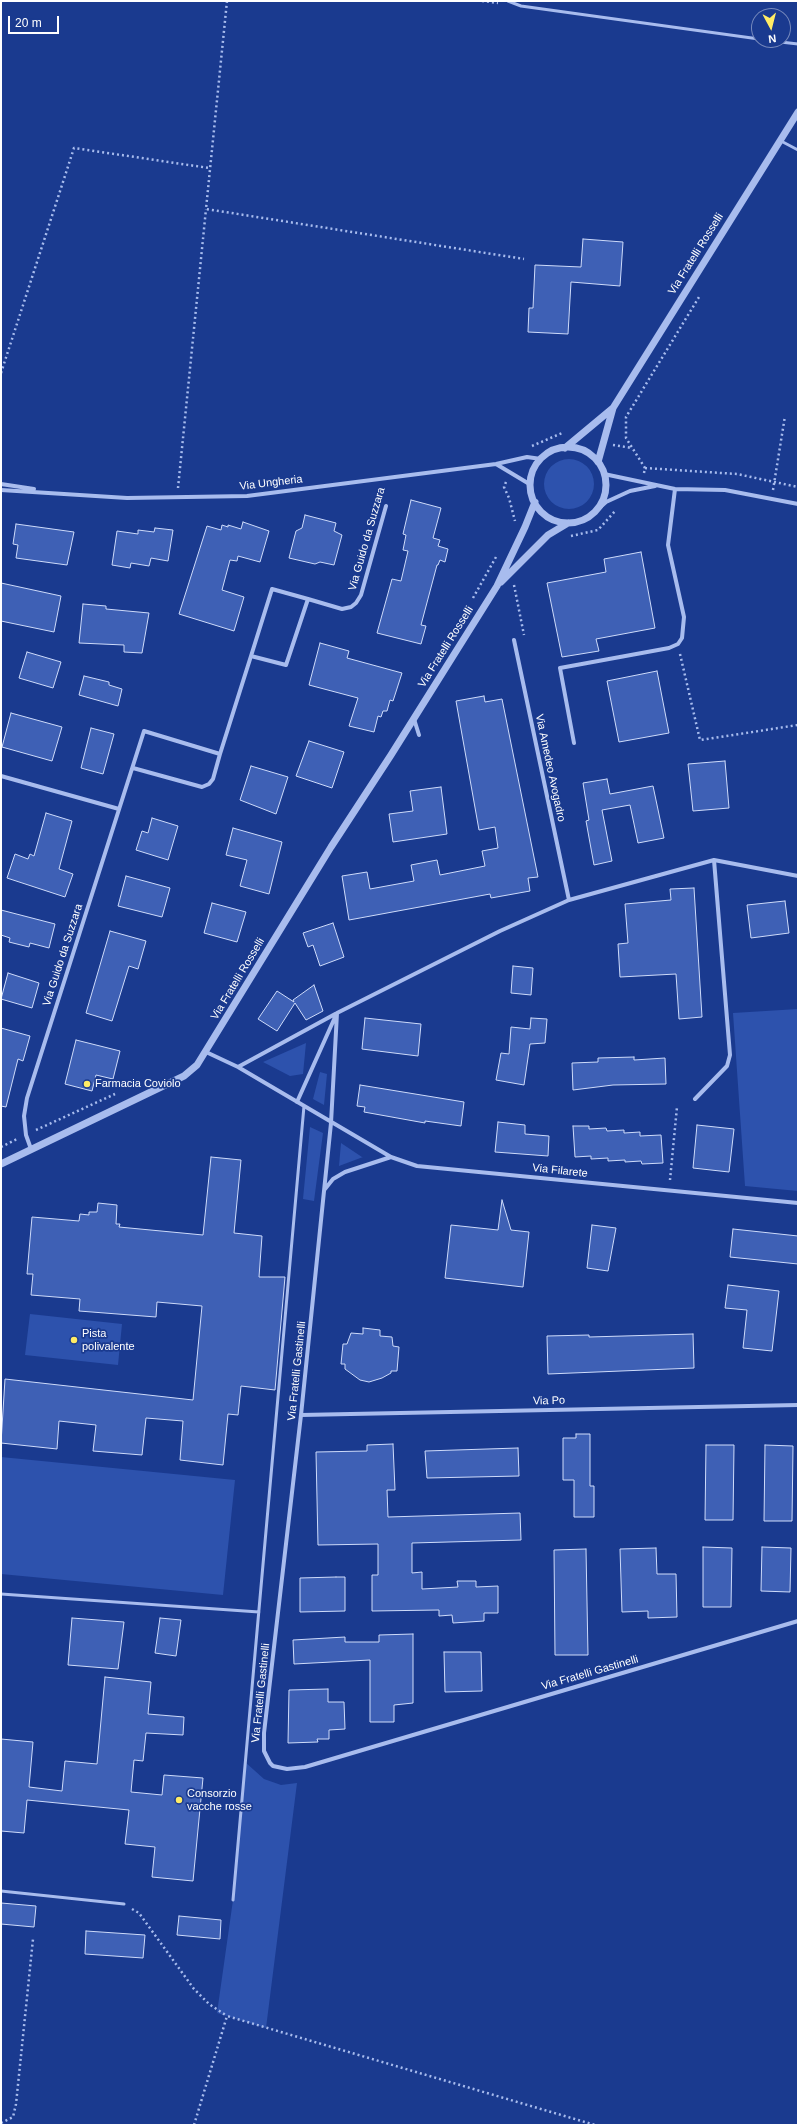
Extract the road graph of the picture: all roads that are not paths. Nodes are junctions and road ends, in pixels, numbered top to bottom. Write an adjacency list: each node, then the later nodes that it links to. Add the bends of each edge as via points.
1 (508, 1): 2 (lane, via 521,6)
2 (751, 38)
3 (798, 112): 4 (street, Via Fratelli Rosselli)
4 (779, 140): 5 (lane); 6 (street, Via Fratelli Rosselli)
5 (798, 150)
6 (613, 408): 7 (street, Via Fratelli Rosselli); 9 (street, Via Fratelli Rosselli)
7 (565, 448): 8 (street, Via Fratelli Rosselli); 9 (street, via 580,450)
8 (541, 459): 10 (street, Via Ungheria, via 527,457); 13 (street, Via Fratelli Rosselli, via 535,467)
9 (598, 462): 11 (street)
10 (496, 464): 13 (street); 17 (street, Via Ungheria, via 247,496 127,498)
11 (604, 474): 14 (street); 21 (street, via 605,493)
12 (1, 484): 17 (street, Via Ungheria)
13 (531, 485): 18 (street, Via Fratelli Rosselli)
14 (658, 485): 15 (street); 21 (street, via 630,491 606,502)
15 (675, 489): 19 (street, via 725,490); 29 (street, via 668,545 684,617 682,638 678,644 669,648 560,668)
16 (1, 490): 17 (street, Via Ungheria)
17 (48, 492)
18 (534, 502): 22 (street, via 548,517); 23 (street, Via Fratelli Rosselli)
19 (798, 504)
20 (386, 506): 24 (street, Via Guido da Suzzara, via 361,595 356,603 342,609)
21 (597, 510): 22 (street, Via Fratelli Rosselli, via 579,522)
22 (568, 523): 23 (street, Via Fratelli Rosselli, via 548,535)
23 (497, 586): 27 (street, Via Fratelli Rosselli)
24 (308, 600): 26 (street, via 286,665); 26 (street, Via Guido da Suzzara, via 272,589)
25 (514, 640): 36 (street, Via Amedeo Avogadro)
26 (251, 656): 30 (street, Via Guido da Suzzara)
27 (414, 719): 28 (street); 38 (street, Via Fratelli Rosselli, via 331,847)
28 (419, 735)
29 (574, 743)
30 (220, 754): 31 (street, Via Guido da Suzzara, via 213,779 202,787); 31 (street, Via Guido da Suzzara, via 144,731)
31 (133, 768): 33 (street, Via Guido da Suzzara)
32 (1, 776): 33 (street)
33 (119, 809): 44 (street, Via Guido da Suzzara, via 27,1098 24,1116)
34 (714, 860): 35 (street); 36 (street); 40 (street, via 730,1055 726,1066)
35 (798, 876)
36 (569, 900): 37 (street, via 500,931)
37 (337, 1013): 39 (street); 41 (street); 43 (street, Via Fratelli Gastinelli)
38 (206, 1052): 39 (street); 44 (street, Via Fratelli Rosselli, via 197,1066 184,1076)
39 (238, 1067): 41 (street)
40 (695, 1098)
41 (297, 1102): 42 (street)
42 (304, 1106): 43 (street); 52 (lane)
43 (331, 1123): 45 (street, Via Filarete); 47 (street, Via Fratelli Gastinelli)
44 (31, 1149): 46 (street, Via Fratelli Rosselli)
45 (391, 1157): 47 (street, via 345,1172 333,1179); 48 (street, Via Filarete, via 416,1166)
46 (1, 1164)
47 (324, 1190): 50 (street, Via Fratelli Gastinelli)
48 (798, 1203)
49 (798, 1405): 50 (street, Via Po)
50 (301, 1415): 53 (street, Via Fratelli Gastinelli, via 264,1733 265,1755 273,1766 286,1769 304,1767)
51 (1, 1594): 52 (lane)
52 (259, 1612): 55 (lane)
53 (798, 1621)
54 (1, 1891): 56 (lane)
55 (233, 1900)
56 (124, 1904)

